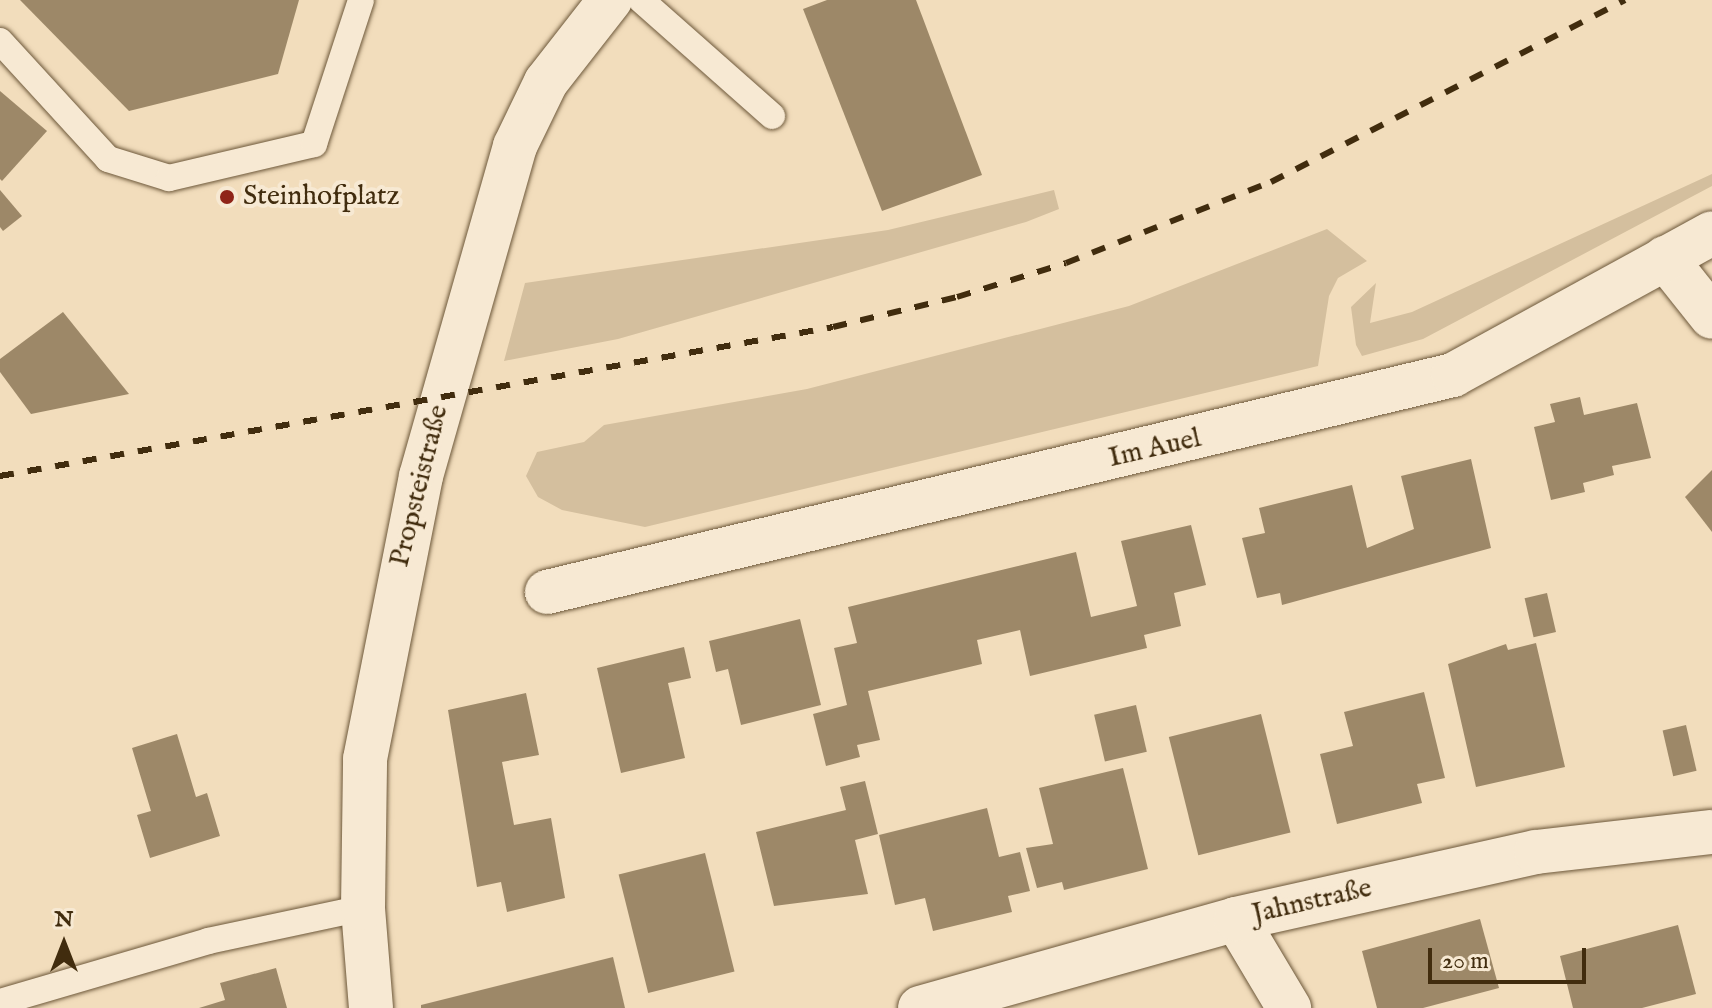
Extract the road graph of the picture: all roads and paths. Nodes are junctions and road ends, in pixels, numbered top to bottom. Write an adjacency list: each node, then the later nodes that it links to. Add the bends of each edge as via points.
1 (361, 0): 4 (lane, via 314,144 169,178 108,159)
2 (610, 0): 11 (street, Propsteistraße, via 546,82 515,146 450,365 384,640 365,759)
3 (641, 0): 5 (lane)
4 (0, 41)
5 (772, 116)
6 (1712, 233): 7 (street, Im Auel)
7 (1665, 258): 8 (street); 9 (street, Im Auel, via 1453,375)
8 (1712, 317)
9 (547, 592)
10 (1712, 832): 12 (street, Jahnstraße, via 1536,852)
11 (363, 908): 14 (lane, via 208,941); 16 (street, Propsteistraße)
12 (1236, 919): 17 (street, Jahnstraße); 18 (street)
13 (0, 988): 14 (lane)
14 (38, 989): 15 (lane)
15 (0, 1002)
16 (371, 1008)
17 (920, 1008)
18 (1289, 1008)

